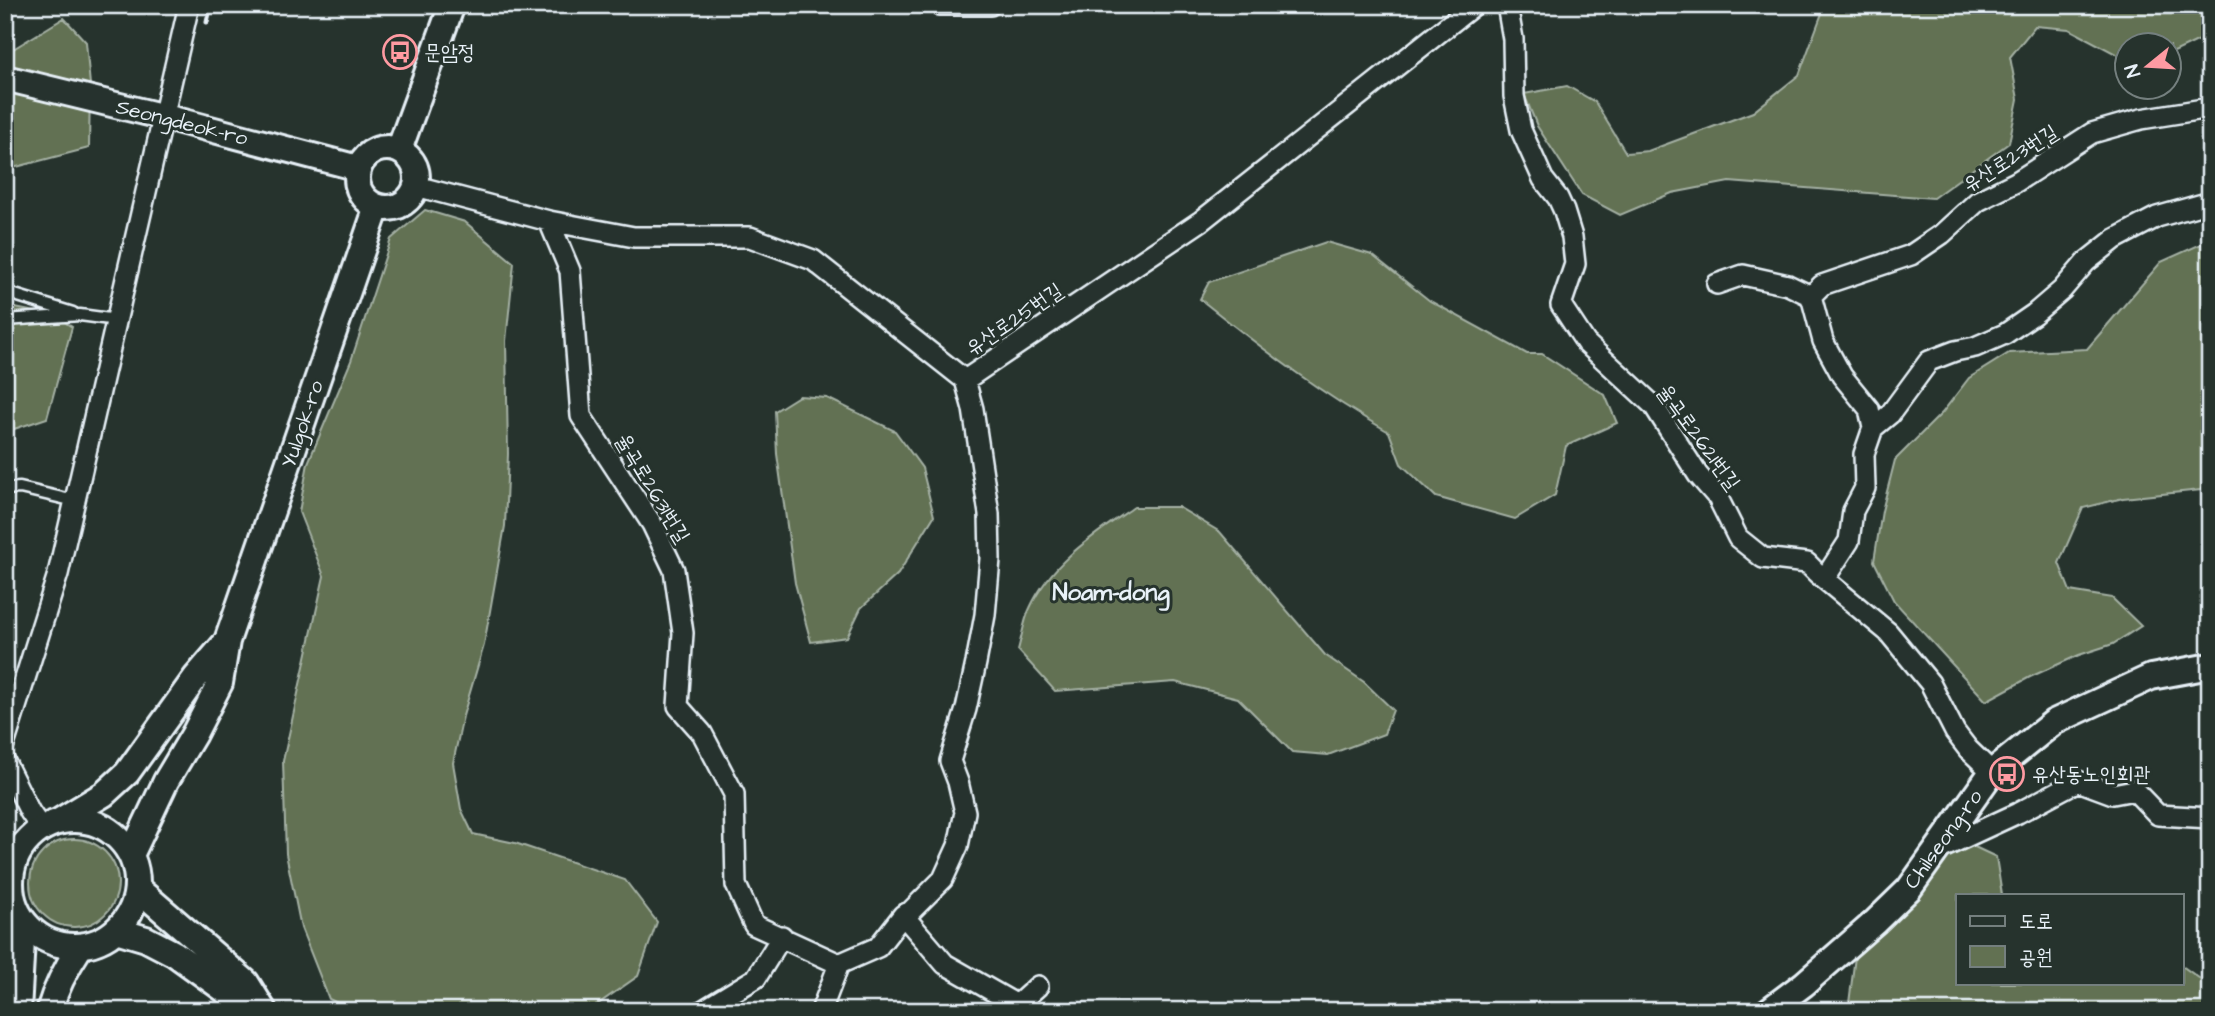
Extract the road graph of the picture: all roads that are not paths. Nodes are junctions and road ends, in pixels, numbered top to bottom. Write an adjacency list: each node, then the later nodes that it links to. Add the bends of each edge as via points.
1 (189, 5): 9 (street)
2 (452, 5): 10 (street)
3 (939, 5): 4 (street)
4 (990, 5)
5 (1474, 5): 22 (street, 유산로25번길, via 1201,221)
6 (1507, 5): 26 (street, 율곡로2621번길, via 1521,130 1542,179 1558,198 1572,237 1575,264 1562,305 1586,343 1654,406 1718,498 1738,538 1763,558 1807,563)
7 (5, 78): 9 (street, Seongdeok-ro)
8 (2210, 108): 18 (street, 유산로23번길, via 2141,119 2092,133 1978,201 1911,255 1822,285)
9 (165, 117): 11 (street, Seongdeok-ro); 21 (street)
10 (399, 150): 11 (street, via 370,153); 12 (street, via 413,164)
11 (358, 168): 14 (street, via 362,196)
12 (416, 186): 14 (street, via 398,207); 15 (street)
13 (2210, 202): 23 (street, via 2157,217 2115,239 2086,262 2062,290 2005,334 1929,361 1890,414)
14 (377, 207): 27 (street, Yulgok-ro)
15 (549, 221): 22 (street, via 634,237 750,237 813,260); 41 (street, 율곡로2631번길, via 570,271 581,415 652,524 674,569 683,634 678,706 702,733 734,794 736,886 754,925)
16 (1717, 284): 18 (street, via 1744,275 1788,285)
17 (5, 292): 19 (lane)
18 (1811, 296): 23 (street, via 1823,341 1842,376 1869,409)
19 (80, 315): 20 (lane); 21 (lane)
20 (5, 320)
21 (117, 320): 25 (street)
22 (965, 380): 38 (street, 유산로25번길, via 989,514 990,559 976,663 950,761 965,813 958,846 943,879)
23 (1873, 428): 26 (street, via 1864,454 1865,488 1853,511 1849,541)
24 (5, 489): 25 (lane, via 20,488)
25 (75, 501): 29 (street, via 58,574)
26 (1825, 578): 31 (street, 율곡로2621번길, via 1888,632 1930,683 1955,732)
27 (227, 641): 33 (street, via 127,773 104,794); 35 (street, via 220,683)
28 (2210, 666): 31 (street, Chilseong-ro, via 2151,677 2054,722)
29 (7, 730)
30 (5, 762): 33 (street, via 30,812)
31 (1992, 772): 34 (street, Chilseong-ro)
32 (2210, 818): 34 (street, via 2158,815 2134,790 2113,794 2078,781)
33 (51, 824): 35 (street, via 82,820 102,826 119,838); 36 (street, via 24,842)
34 (1938, 850): 51 (street, Chilseong-ro, via 1909,889 1875,922)
35 (131, 855): 37 (street)
36 (7, 883): 39 (street)
37 (137, 888): 40 (street, via 127,918); 48 (street, via 246,982)
38 (903, 915): 43 (street, via 878,947); 45 (street, via 945,964)
39 (23, 922): 42 (street, via 58,945); 46 (street)
40 (116, 930): 42 (street, via 99,942); 48 (street, via 175,954 236,998)
41 (782, 936): 43 (street, 율곡로2631번길); 49 (street, via 756,978)
42 (80, 947): 47 (street, via 63,972)
43 (839, 964): 50 (street)
44 (1038, 986): 45 (street)
45 (1015, 1008)
46 (18, 1011)
47 (49, 1011)
48 (264, 1011)
49 (702, 1011)
50 (821, 1011)
51 (1769, 1011)

